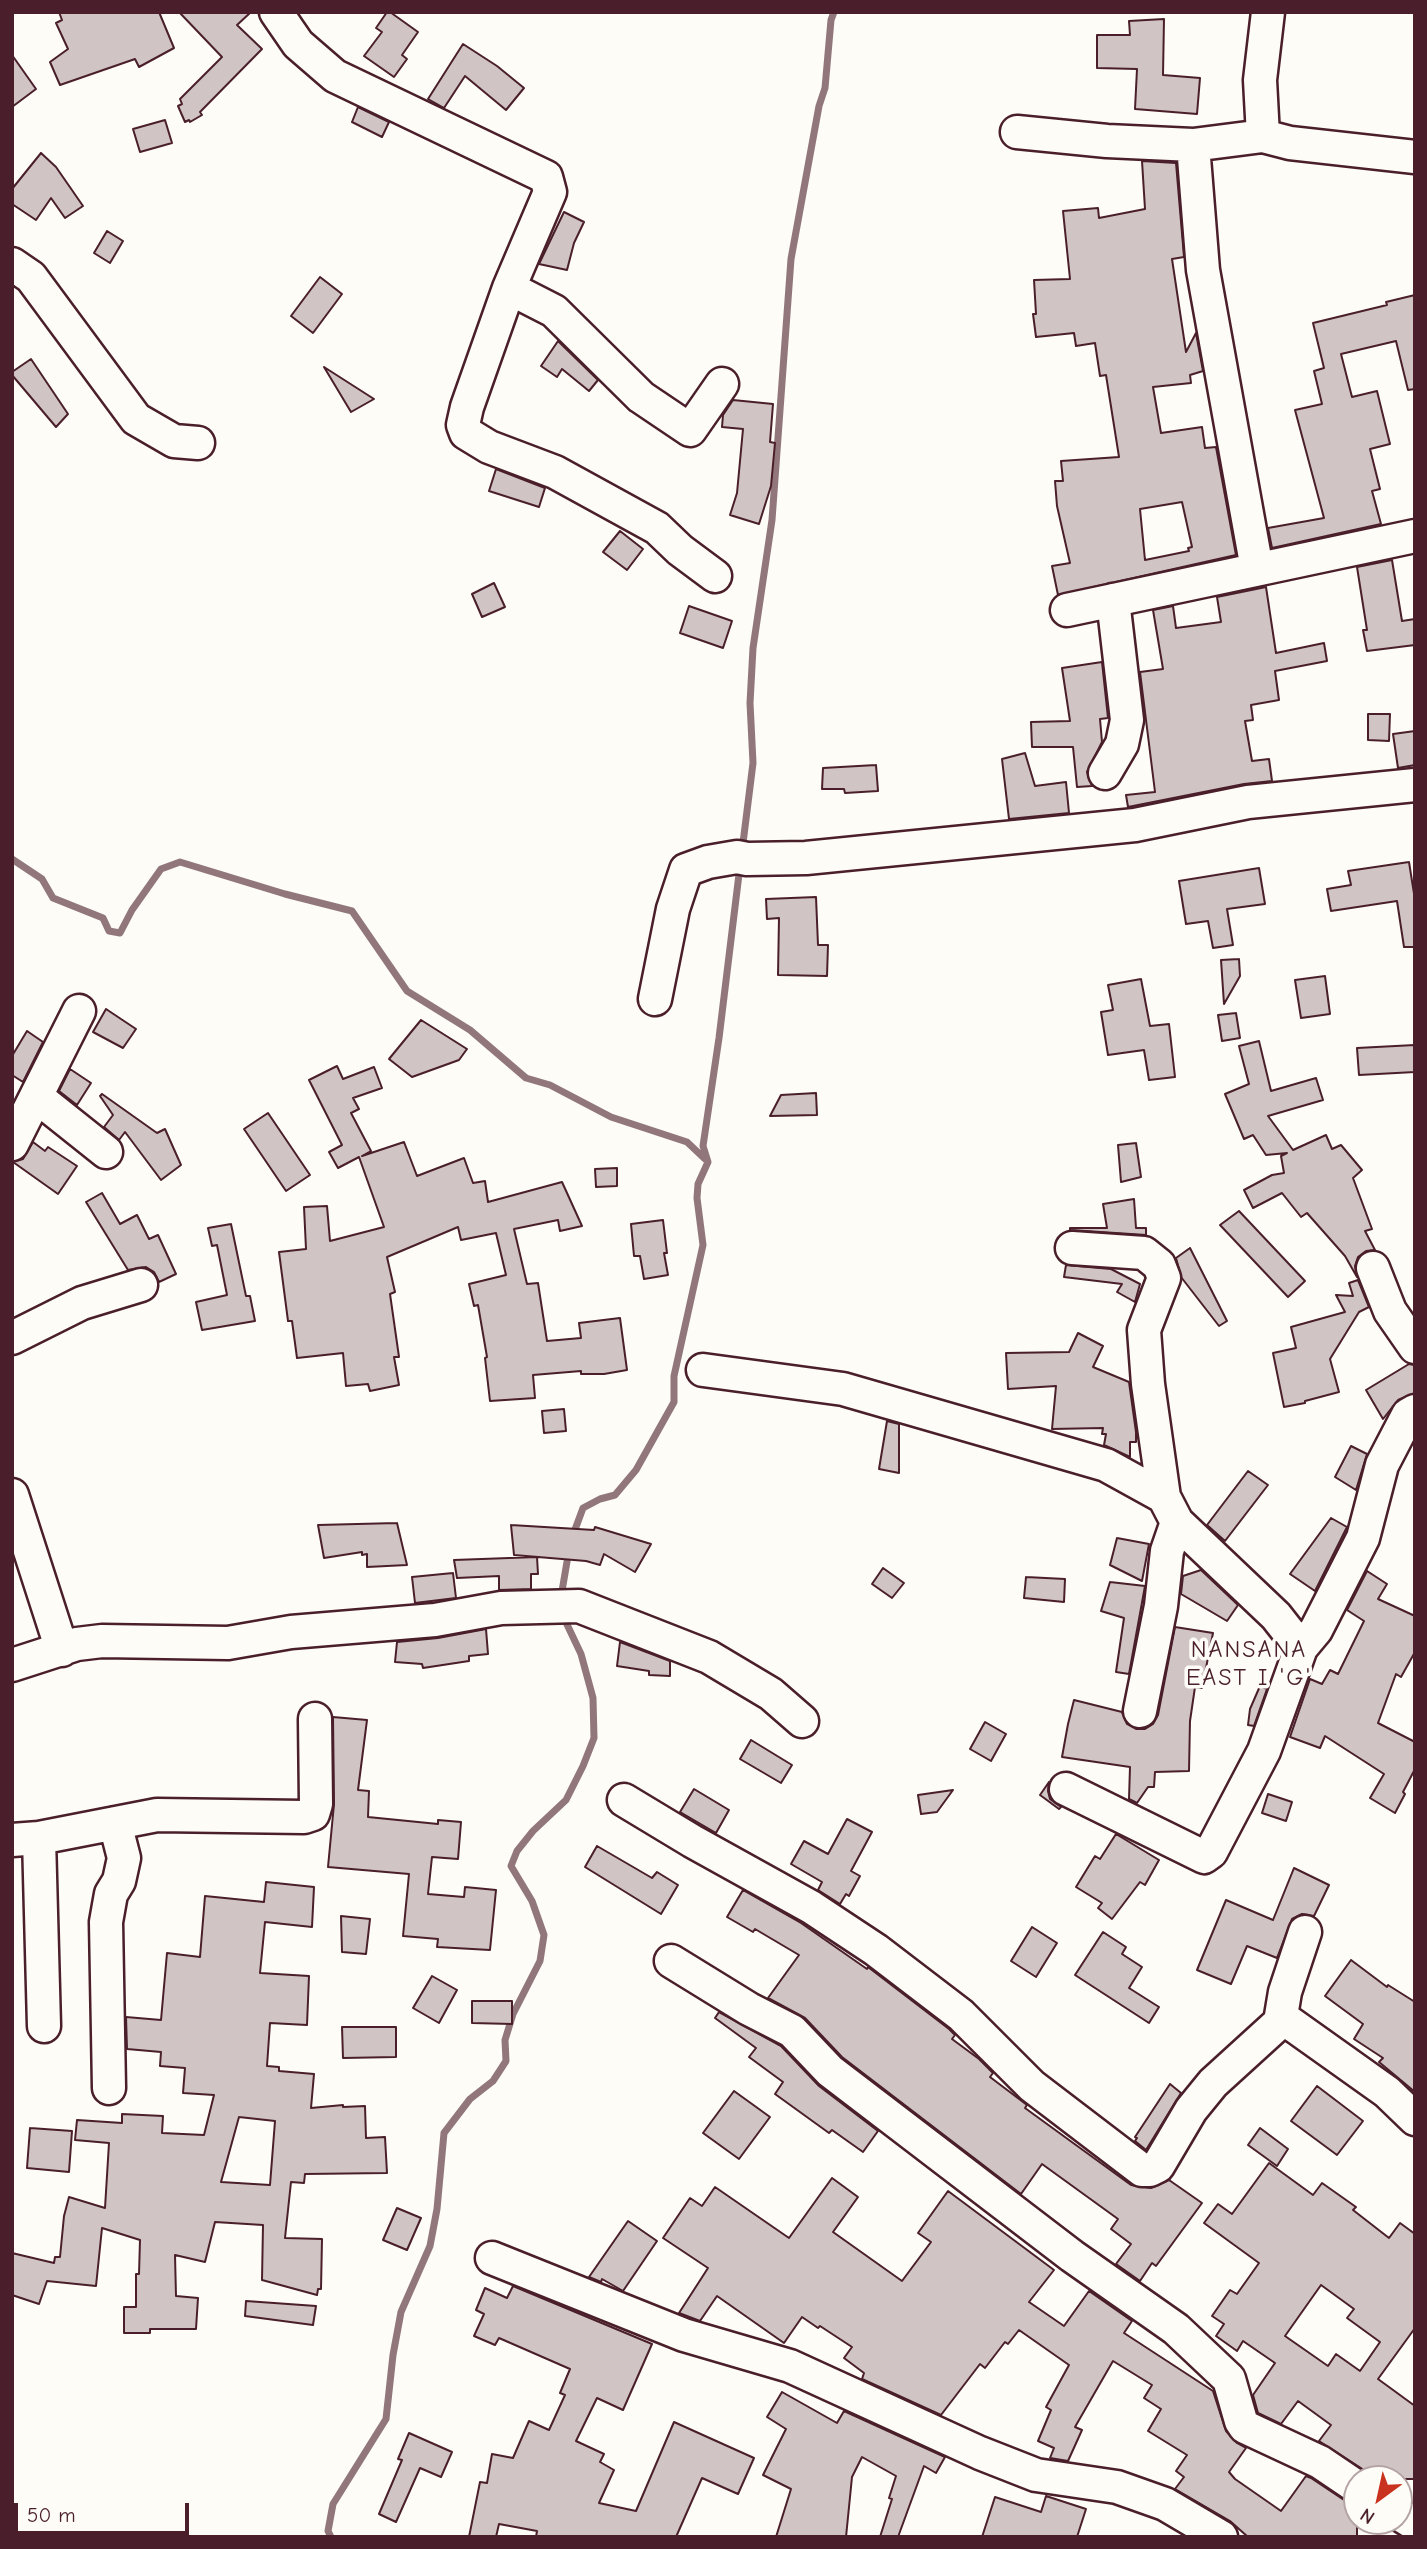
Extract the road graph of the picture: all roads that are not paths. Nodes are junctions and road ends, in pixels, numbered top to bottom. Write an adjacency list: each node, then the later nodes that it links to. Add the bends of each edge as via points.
1 (276, 12): 8 (street, via 298,44 335,76 546,177 550,192)
2 (1268, 12): 4 (street, via 1260,80)
3 (1017, 132): 5 (street)
4 (1264, 136): 5 (street); 6 (street, via 1290,143)
5 (1193, 145): 12 (street, via 1203,271)
6 (1415, 156)
7 (12, 264): 10 (street, via 31,277 136,419 174,441)
8 (509, 288): 9 (street, via 554,311 641,397 690,430); 13 (street, via 467,407 466,433 489,447 555,472 657,528)
9 (722, 384)
10 (198, 443)
11 (1415, 536): 12 (street)
12 (1257, 569): 14 (street)
13 (715, 576)
14 (1113, 600): 15 (street); 16 (street, via 1127,720 1122,744)
15 (1067, 610)
16 (1105, 773)
17 (1415, 785): 18 (street, via 1248,802 1135,825 820,857 708,862 686,870 673,908)
18 (655, 999)
19 (79, 1011): 20 (street)
20 (37, 1097): 21 (street); 22 (street)
21 (12, 1144)
22 (106, 1153)
23 (1072, 1248): 31 (street, via 1144,1253 1160,1265 1164,1278 1144,1330 1148,1384)
24 (1373, 1268): 27 (street, via 1390,1311)
25 (141, 1285): 26 (street, via 82,1303)
26 (12, 1338)
27 (1415, 1347)
28 (703, 1370): 31 (street, via 844,1389 1106,1465)
29 (1415, 1411): 32 (street, via 1408,1415 1382,1465 1363,1538 1316,1630)
30 (12, 1495): 33 (street)
31 (1170, 1509): 32 (street, via 1276,1616); 35 (street, via 1161,1605)
32 (1301, 1648): 38 (street, via 1264,1751 1211,1852 1204,1857)
33 (62, 1650): 34 (street); 37 (street, via 102,1641 228,1643 502,1608 567,1606 709,1657 771,1694)
34 (12, 1665)
35 (1140, 1712)
36 (315, 1719): 40 (street, via 313,1814 157,1815)
37 (802, 1721)
38 (1066, 1789)
39 (624, 1800): 44 (street, via 811,1907 876,1950 961,2015 1032,2086 1142,2170 1158,2166 1213,2083)
40 (115, 1823): 41 (street); 46 (street, via 124,1858 106,1922)
41 (26, 1839): 45 (street)
42 (1305, 1932): 44 (street)
43 (671, 1961): 49 (street, via 792,2031 841,2078 1072,2256 1176,2329 1229,2379 1245,2427)
44 (1280, 2022): 47 (street, via 1290,2023 1376,2084)
45 (44, 2026)
46 (109, 2088)
47 (1414, 2118)
48 (492, 2258): 50 (street, via 684,2335 790,2366 1037,2475 1117,2487 1165,2504)
49 (1343, 2478)
50 (1222, 2537)

